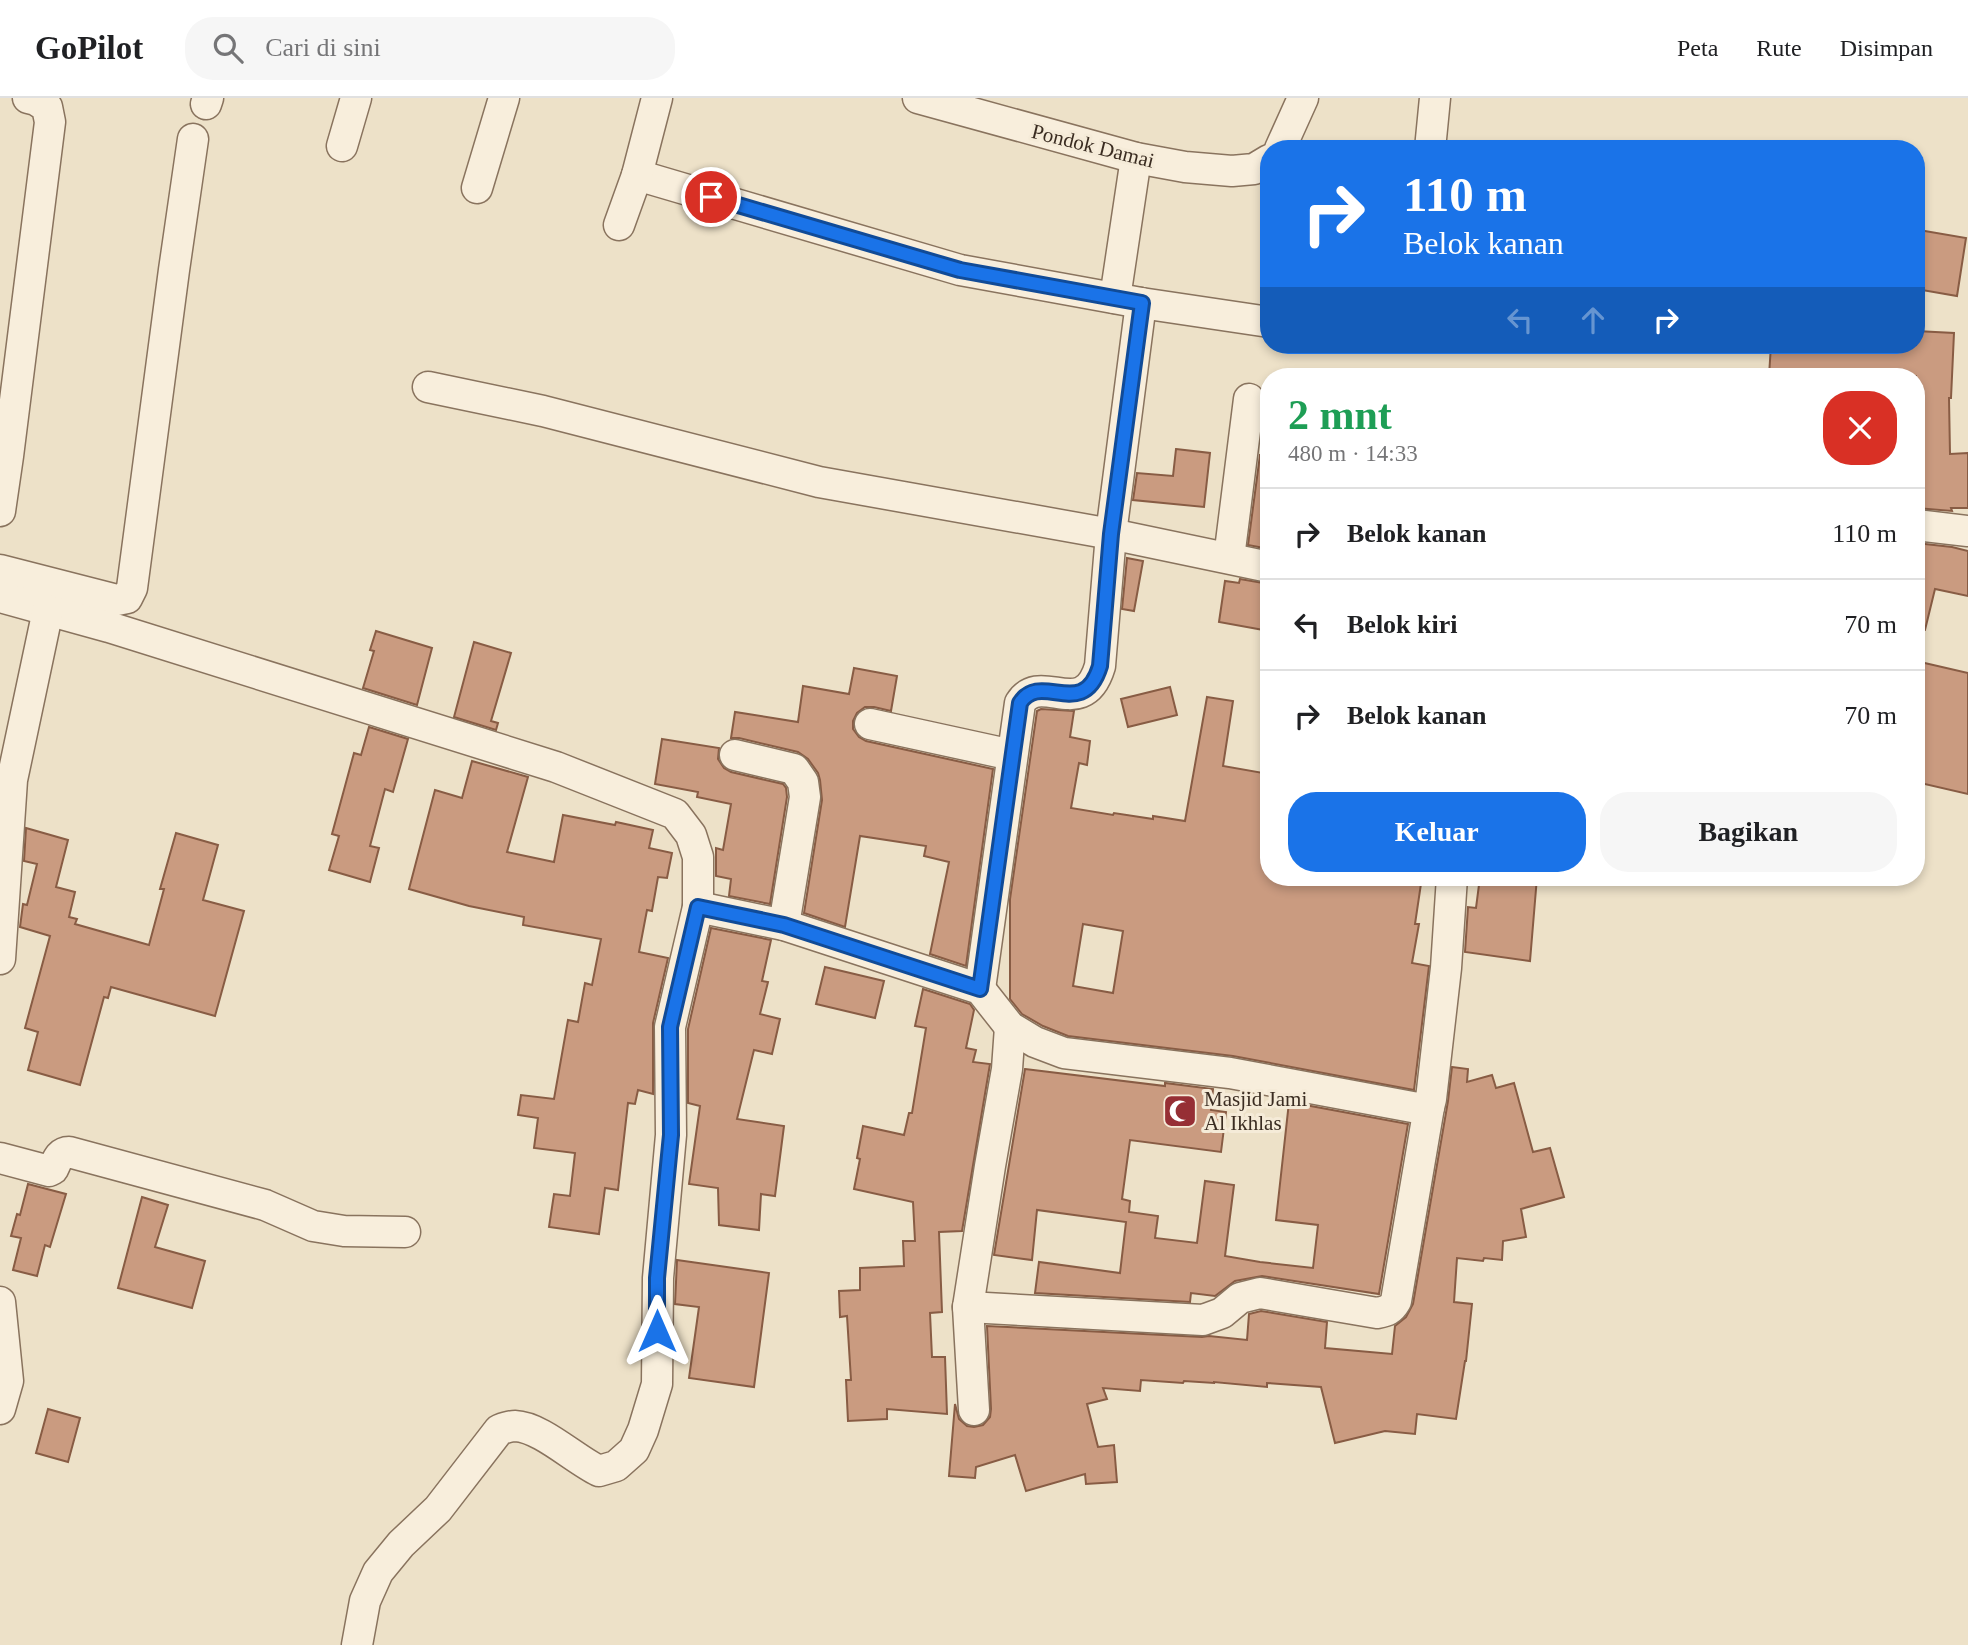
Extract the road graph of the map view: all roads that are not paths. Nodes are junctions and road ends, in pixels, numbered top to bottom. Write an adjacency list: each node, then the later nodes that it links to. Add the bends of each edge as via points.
1 (28, 98): 21 (street, via 47,107 50,122)
2 (356, 98): 11 (street)
3 (504, 98): 15 (street)
4 (657, 98): 14 (street)
5 (918, 98): 12 (street, Pondok Damai)
6 (1303, 98): 9 (street)
7 (1435, 98): 10 (street)
8 (194, 139): 27 (street, via 132,589 127,598 117,600)
9 (1284, 140)
10 (1431, 140)
11 (342, 146)
12 (1136, 158): 13 (street, Pondok Damai, via 1232,171); 17 (street)
13 (1260, 165)
14 (637, 174): 16 (street); 17 (street, via 960,270)
15 (477, 188)
16 (619, 225)
17 (1128, 300): 18 (street); 24 (street)
18 (1260, 321)
19 (428, 387): 24 (street, via 544,411 819,482)
20 (1260, 402): 25 (street)
21 (0, 511)
22 (1925, 526): 23 (street)
23 (1968, 531)
24 (1111, 534): 25 (street); 32 (street, via 1097,676 1086,691 1033,691 1024,697)
25 (1229, 558): 26 (street)
26 (1260, 566)
27 (0, 570)
28 (0, 597): 29 (street)
29 (48, 610): 34 (street, via 556,767 675,814 691,835 698,857); 36 (street, via 12,780)
30 (870, 724): 32 (street)
31 (735, 755): 35 (street, via 794,769 803,782 805,797)
32 (1012, 755): 37 (street)
33 (1451, 886): 39 (street)
34 (698, 907): 35 (street); 46 (street, via 670,1027 671,1135 657,1278 657,1384 634,1450 616,1466 599,1471 529,1429 513,1425 499,1430 438,1509 378,1572 365,1601)
35 (784, 925): 37 (street)
36 (0, 959)
37 (980, 989): 38 (street)
38 (1010, 1027): 39 (street, via 1064,1053 1230,1073); 43 (street)
39 (1429, 1107): 43 (street, via 1396,1301 1386,1311 1260,1293 1240,1298 1222,1313 1203,1320)
40 (0, 1158): 41 (street, via 49,1171 60,1155 69,1152 265,1205 313,1226)
41 (405, 1232)
42 (0, 1302): 44 (street, via 8,1381)
43 (968, 1307): 45 (street)
44 (0, 1409)
45 (974, 1410)
46 (357, 1645)

